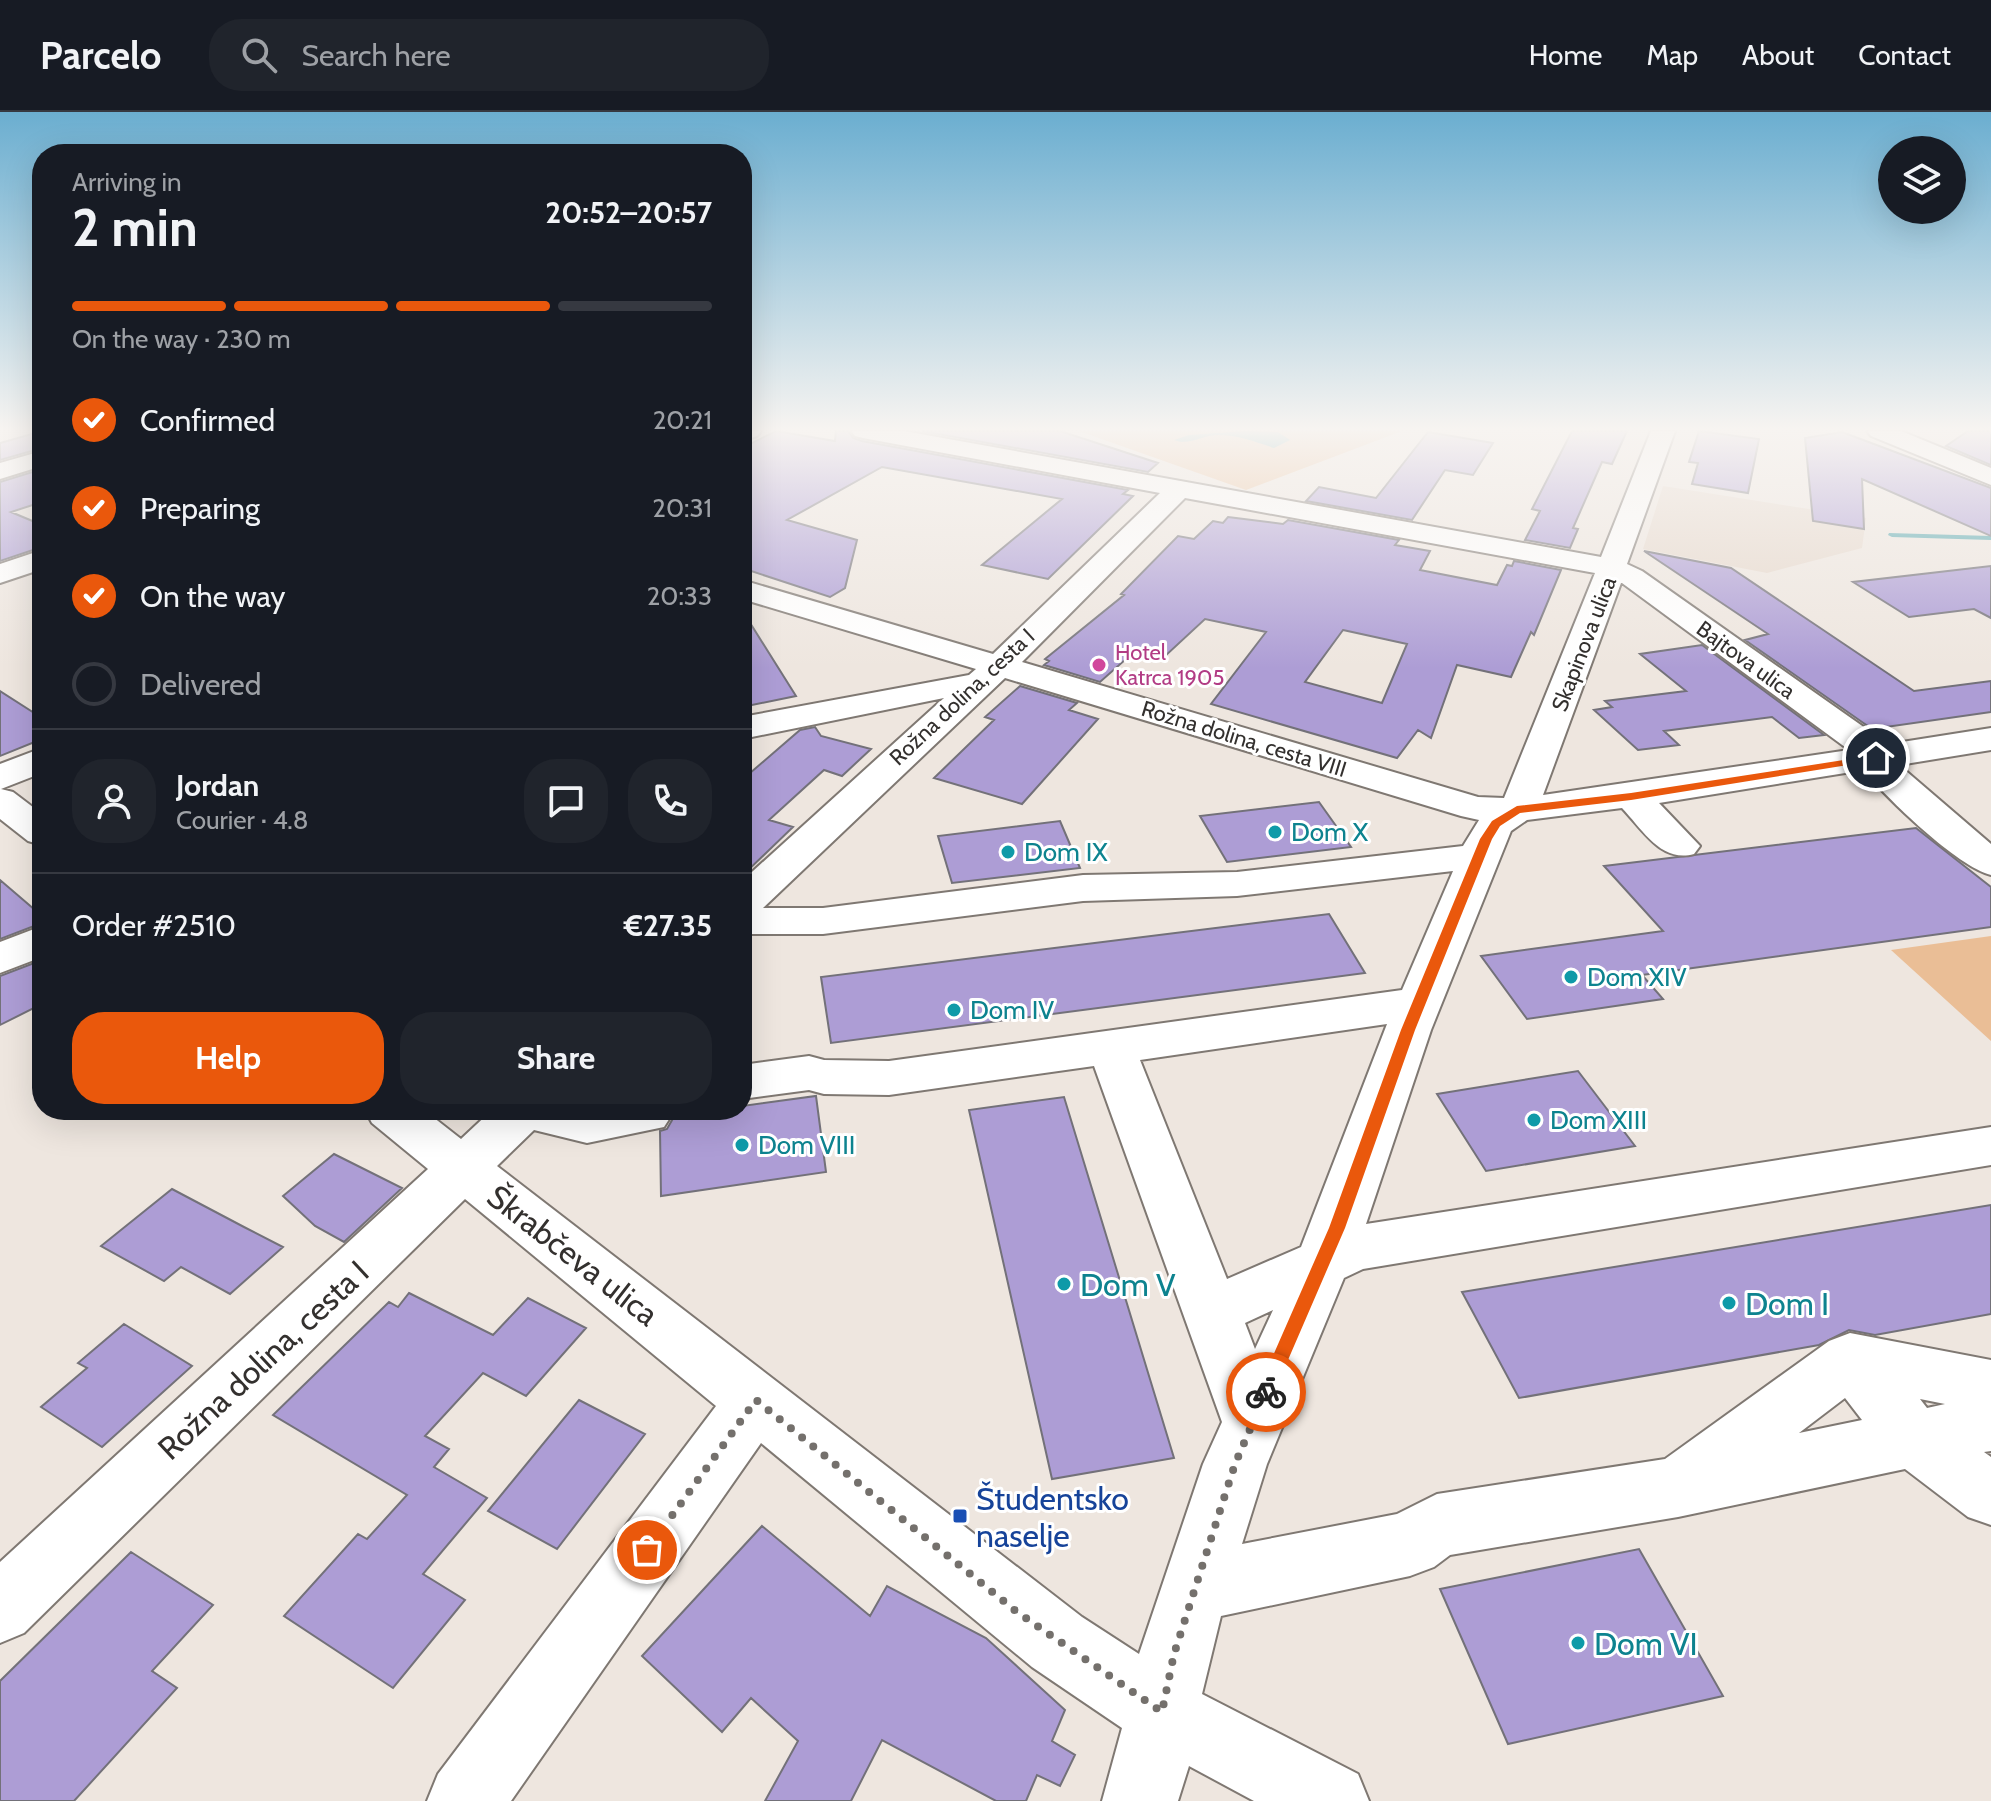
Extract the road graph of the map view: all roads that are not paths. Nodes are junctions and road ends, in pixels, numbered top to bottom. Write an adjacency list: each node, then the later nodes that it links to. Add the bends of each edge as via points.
1 (1158, 510): 8 (street, Rožna dolina, cesta I)
2 (1298, 510): 5 (street, Bajtova ulica)
3 (1634, 510): 5 (street, Skapinova ulica)
4 (32, 563): 6 (street)
5 (1613, 568): 11 (street, Bajtova ulica); 16 (street, Skapinova ulica)
6 (0, 574)
7 (752, 593): 8 (street, Rožna dolina, cesta VIII)
8 (987, 676): 9 (street); 16 (street, Rožna dolina, cesta VIII, via 1475,808); 21 (street, Rožna dolina, cesta I)
9 (752, 726)
10 (1991, 739): 11 (street, Rožna dolina, cesta VIII)
11 (1876, 758): 14 (street, Rožna dolina, cesta VIII); 20 (street, Bajtova ulica, via 1947,829)
12 (32, 764): 13 (street)
13 (0, 778)
14 (1631, 796): 16 (street, Rožna dolina, cesta VIII); 18 (street)
15 (0, 800): 17 (street)
16 (1517, 810): 19 (street, via 1492,828)
17 (32, 825)
18 (1680, 846)
19 (1479, 856): 22 (street, via 1237,884 1083,888 823,921); 25 (street)
20 (1991, 863)
21 (752, 895)
22 (752, 921)
23 (32, 945): 24 (street)
24 (0, 959)
25 (1420, 1002): 26 (street); 34 (street)
26 (1111, 1046): 27 (street, via 889,1078 809,1073); 35 (street)
27 (752, 1081)
28 (403, 1120): 33 (street, Škrabčeva ulica)
29 (514, 1120): 33 (street, Rožna dolina, cesta I)
30 (569, 1120): 31 (street)
31 (611, 1120)
32 (1991, 1146): 34 (street, via 1355,1248)
33 (464, 1169): 38 (street, Škrabčeva ulica); 45 (street, Rožna dolina, cesta I)
34 (1320, 1265): 35 (street); 39 (street)
35 (1213, 1311): 39 (street)
36 (1850, 1359): 37 (street); 41 (street); 42 (street)
37 (1991, 1387)
38 (756, 1400): 46 (street, Škrabčeva ulica, via 1017,1612); 47 (street)
39 (1253, 1422): 44 (street)
40 (1991, 1423): 41 (street)
41 (1914, 1439): 42 (street); 43 (street)
42 (1678, 1487): 44 (street, via 1437,1526 1410,1544)
43 (1991, 1495)
44 (1197, 1587): 46 (street, via 1174,1654)
45 (0, 1609)
46 (1162, 1712): 48 (street); 49 (street, Škrabčeva ulica)
47 (465, 1801)
48 (1140, 1801)
49 (1331, 1801)

